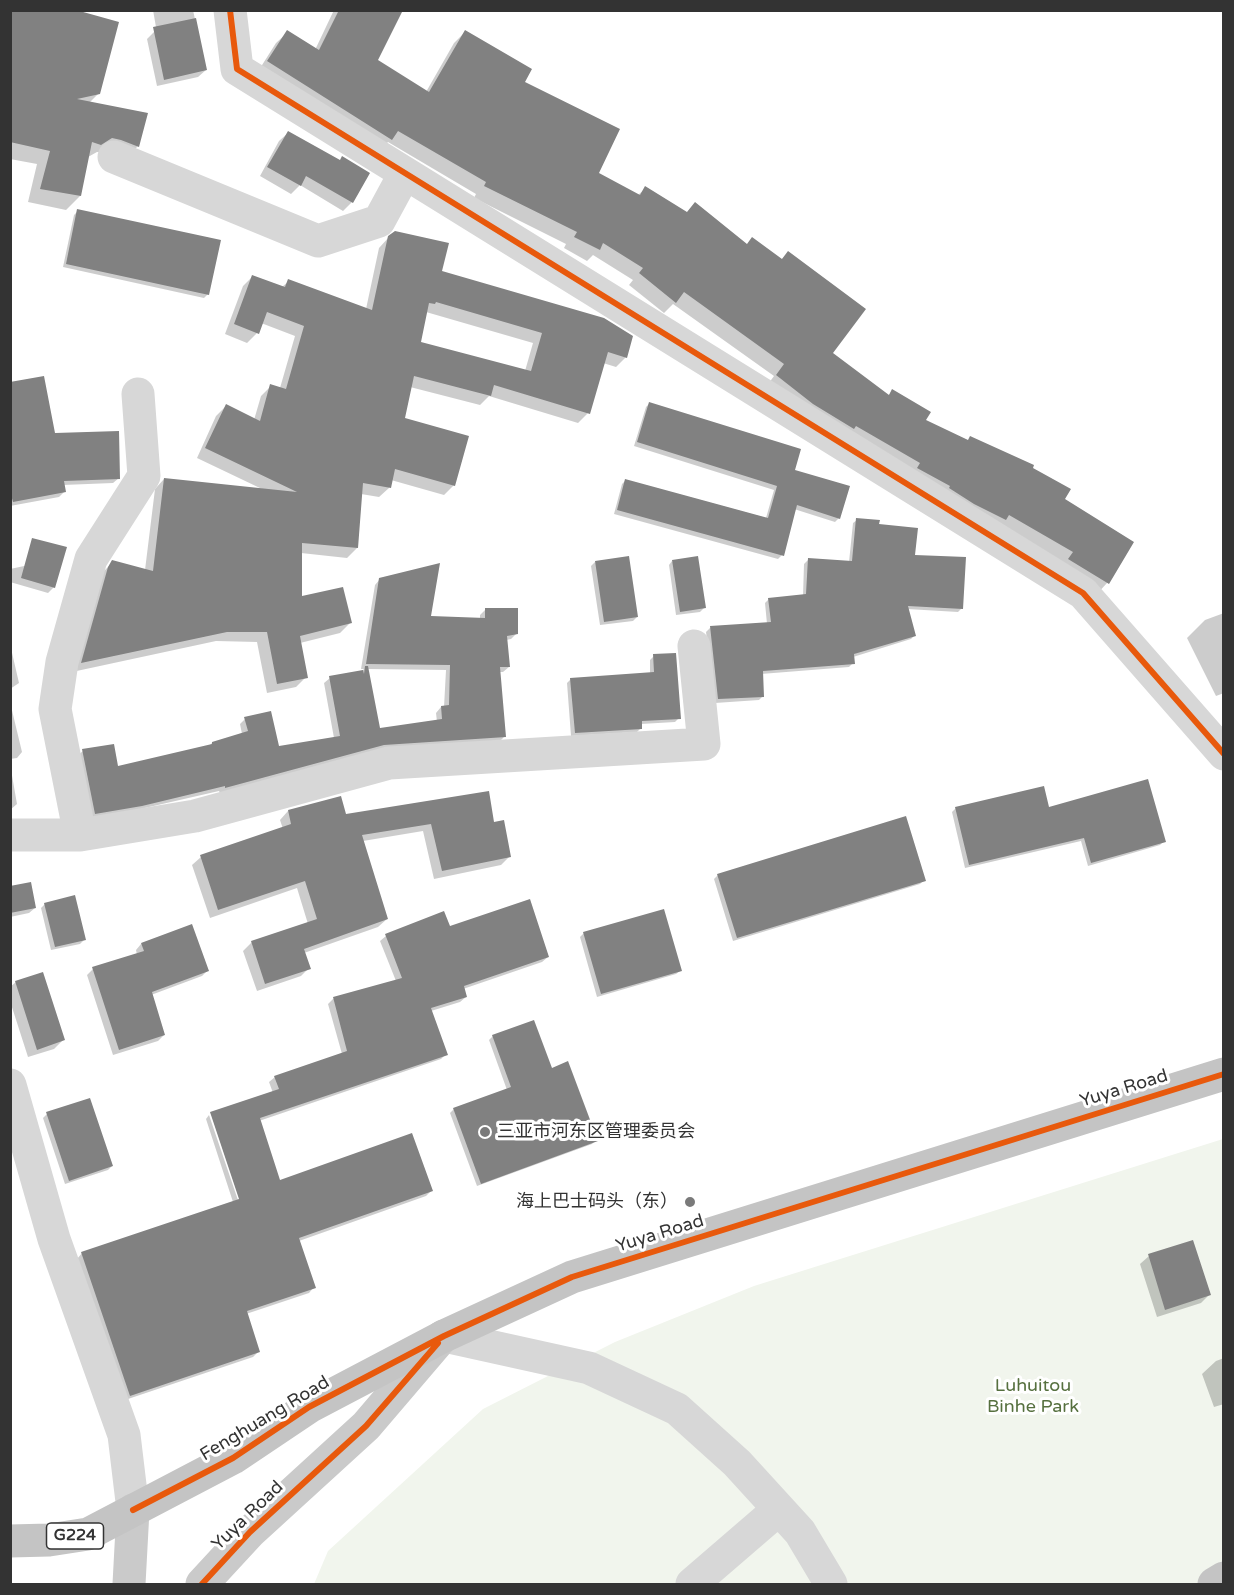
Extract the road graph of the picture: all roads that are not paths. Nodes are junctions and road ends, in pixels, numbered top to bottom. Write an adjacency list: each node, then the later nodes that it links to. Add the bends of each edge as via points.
1 (230, 10): 3 (street, via 237,69)
2 (114, 157): 3 (street, via 318,241 380,221)
3 (405, 173): 6 (street, via 1083,593)
4 (138, 394): 8 (street, via 144,476 91,559 62,662 55,709)
5 (694, 646): 8 (street, via 704,744 389,763 195,816)
6 (1224, 754)
7 (10, 835): 8 (street)
8 (80, 835)
9 (1224, 1074): 11 (highway, Yuya Road / G224, via 572,1277)
10 (10, 1084): 13 (street, via 54,1239 124,1435)
11 (444, 1336): 12 (street, via 589,1368 677,1409 737,1463); 13 (highway, Fenghuang Road / G224, via 309,1407 233,1458); 17 (main road, Yuya Road / G224, via 366,1426 250,1532)
12 (779, 1509): 18 (street); 19 (street, via 800,1532)
13 (133, 1510): 14 (highway, Fenghuang Road / G224, via 88,1534); 16 (main road)
14 (10, 1541)
15 (1224, 1578): 20 (highway)
16 (129, 1584)
17 (202, 1584)
18 (692, 1584)
19 (831, 1584)
20 (1214, 1584)

